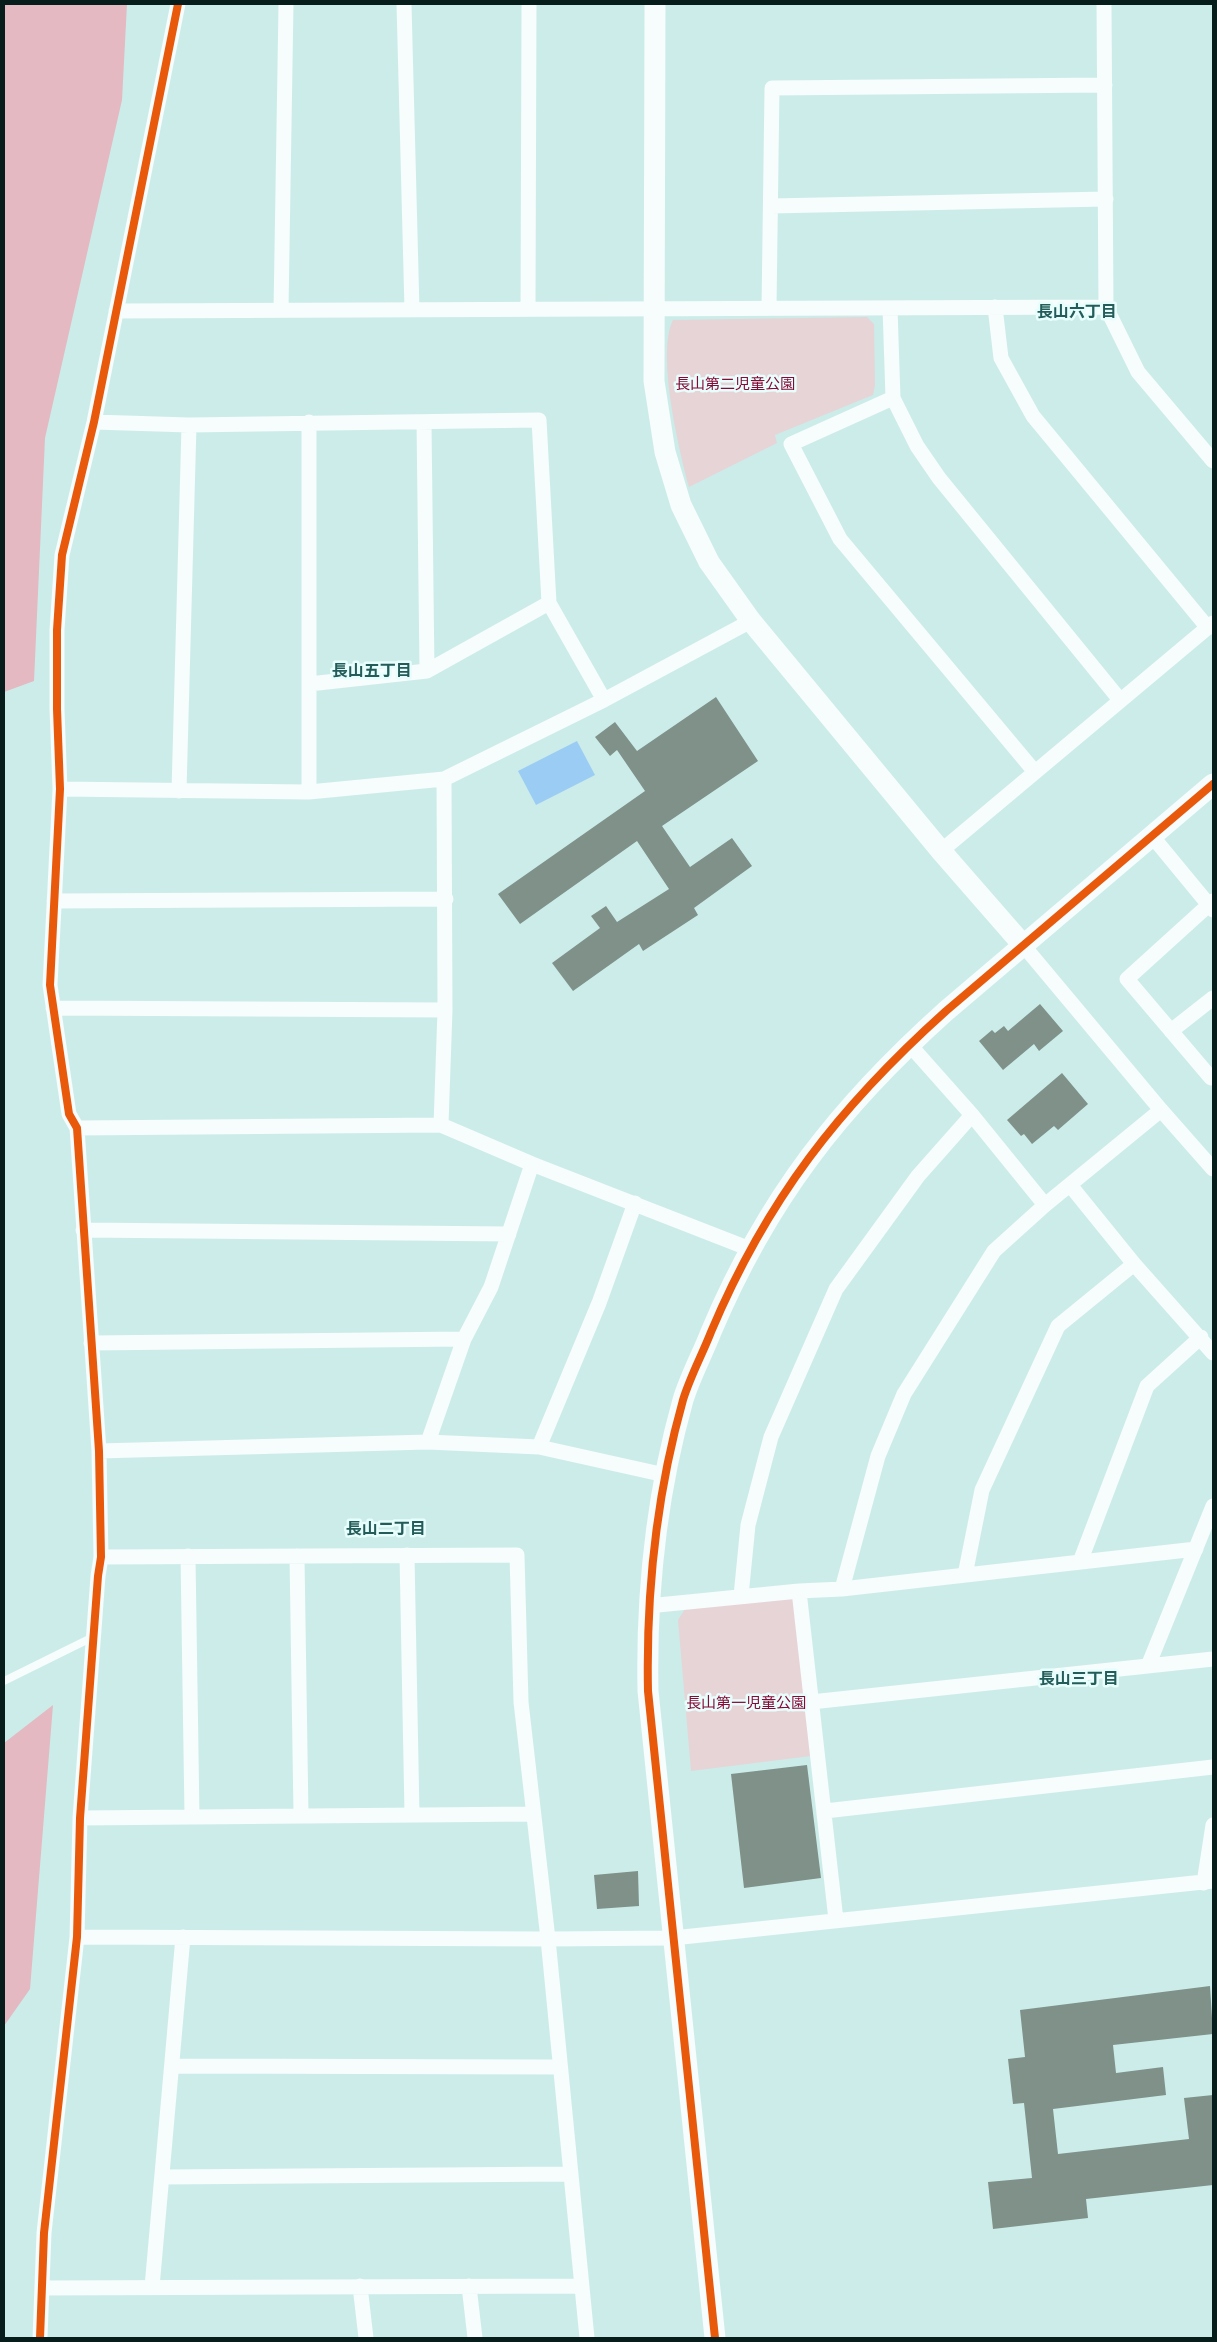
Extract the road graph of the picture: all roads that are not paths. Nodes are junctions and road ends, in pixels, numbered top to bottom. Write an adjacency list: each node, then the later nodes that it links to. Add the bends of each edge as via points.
1 (178, 4): 18 (street)
2 (286, 4): 16 (street)
3 (404, 4): 17 (street)
4 (529, 4): 14 (street)
5 (655, 4): 15 (street)
6 (1104, 4): 7 (street)
7 (1105, 85): 8 (street); 9 (street, via 772,88)
8 (1106, 198): 9 (street); 11 (street)
9 (771, 206): 12 (street)
10 (995, 307): 11 (street); 13 (street); 27 (street, via 1000,358 1033,416)
11 (1106, 307): 24 (street, via 1138,372)
12 (769, 308): 13 (street); 15 (street)
13 (890, 308): 19 (street)
14 (528, 309): 15 (street); 17 (street)
15 (652, 309): 26 (street, via 658,419 672,478 681,505 709,562)
16 (281, 310): 17 (street); 18 (street)
17 (412, 310)
18 (116, 311): 20 (street)
19 (893, 398): 31 (street, via 917,446 939,478); 32 (street, via 791,444 840,539)
20 (94, 422): 23 (street); 35 (street, via 62,555 57,630)
21 (309, 422): 22 (street); 23 (street); 29 (street)
22 (424, 422): 25 (street, via 539,420); 28 (street)
23 (189, 424): 36 (street)
24 (1213, 461)
25 (549, 603): 28 (street); 30 (street)
26 (750, 621): 30 (street); 39 (street)
27 (1210, 626): 31 (street)
28 (427, 671): 29 (street)
29 (309, 684): 37 (street)
30 (604, 700): 33 (street)
31 (1120, 700): 32 (street)
32 (1035, 772): 39 (street)
33 (444, 779): 37 (street); 40 (street)
34 (1213, 784): 38 (street)
35 (60, 789): 36 (street); 41 (street)
36 (179, 791): 37 (street)
37 (310, 792)
38 (1152, 836): 42 (street); 43 (street)
39 (941, 850): 43 (street)
40 (446, 899): 41 (street); 46 (street)
41 (54, 901): 45 (street, via 50,985)
42 (1212, 905): 47 (street, via 1128,979)
43 (1023, 945): 48 (street); 50 (street)
44 (1213, 998): 47 (street)
45 (53, 1008): 46 (street); 53 (street, via 69,1114)
46 (445, 1010): 52 (street)
47 (1171, 1031): 49 (street, via 1211,1078)
48 (909, 1044): 51 (street); 61 (street, via 843,1114 806,1160)
49 (1213, 1076)
50 (1161, 1110): 55 (street); 56 (street)
51 (972, 1115): 58 (street); 81 (street, via 918,1176 836,1289 771,1437 748,1524)
52 (441, 1125): 53 (street); 54 (street)
53 (76, 1128): 59 (street)
54 (532, 1164): 57 (street); 60 (street)
55 (1213, 1169)
56 (1070, 1185): 58 (street); 62 (street)
57 (635, 1204): 61 (street); 68 (street, via 599,1303)
58 (1045, 1205): 79 (street, via 994,1251 904,1394 878,1456)
59 (83, 1230): 60 (street); 65 (street)
60 (509, 1234): 64 (street, via 491,1287)
61 (750, 1248): 70 (street, via 724,1301 684,1399)
62 (1134, 1264): 63 (street); 78 (street, via 1058,1326 982,1490)
63 (1201, 1337): 66 (street); 77 (street, via 1147,1386)
64 (464, 1338): 65 (street); 67 (street)
65 (91, 1343): 69 (street)
66 (1213, 1353)
67 (428, 1442): 68 (street); 69 (street)
68 (539, 1447): 70 (street)
69 (99, 1451): 76 (street)
70 (665, 1475): 82 (street, via 653,1548)
71 (1213, 1506): 72 (street)
72 (1196, 1549): 77 (street); 85 (street)
73 (407, 1555): 75 (street); 90 (street, via 517,1555 521,1702); 91 (street)
74 (188, 1556): 75 (street); 76 (street); 93 (street)
75 (297, 1556): 92 (street)
76 (101, 1557): 83 (street)
77 (1080, 1562): 78 (street)
78 (966, 1575): 79 (street)
79 (842, 1589): 80 (street)
80 (799, 1591): 81 (street); 87 (street)
81 (741, 1596): 82 (street)
82 (648, 1606): 100 (street, via 648,1691)
83 (93, 1637): 86 (lane); 94 (street)
84 (1213, 1660): 85 (street)
85 (1148, 1666): 87 (street)
86 (4, 1680)
87 (811, 1702): 89 (street)
88 (1213, 1767): 89 (street)
89 (825, 1811): 97 (street)
90 (533, 1814): 91 (street); 101 (street)
91 (412, 1815): 92 (street)
92 (301, 1816): 93 (street)
93 (192, 1817): 94 (street)
94 (80, 1818): 98 (street)
95 (1213, 1825): 96 (street)
96 (1209, 1882): 97 (street)
97 (836, 1920): 100 (street)
98 (77, 1937): 99 (street); 110 (street, via 44,2233)
99 (183, 1937): 101 (street); 102 (street)
100 (673, 1938): 101 (street); 115 (street)
101 (548, 1939): 103 (street)
102 (172, 2066): 103 (street); 105 (street)
103 (560, 2066): 104 (street)
104 (570, 2174): 105 (street); 108 (street)
105 (162, 2177): 109 (street)
106 (360, 2286): 107 (street); 109 (street); 112 (street)
107 (469, 2286): 108 (street); 113 (street)
108 (582, 2286): 114 (street)
109 (152, 2287): 110 (street)
110 (43, 2288): 111 (street)
111 (40, 2338)
112 (366, 2338)
113 (475, 2338)
114 (587, 2338)
115 (715, 2338)

